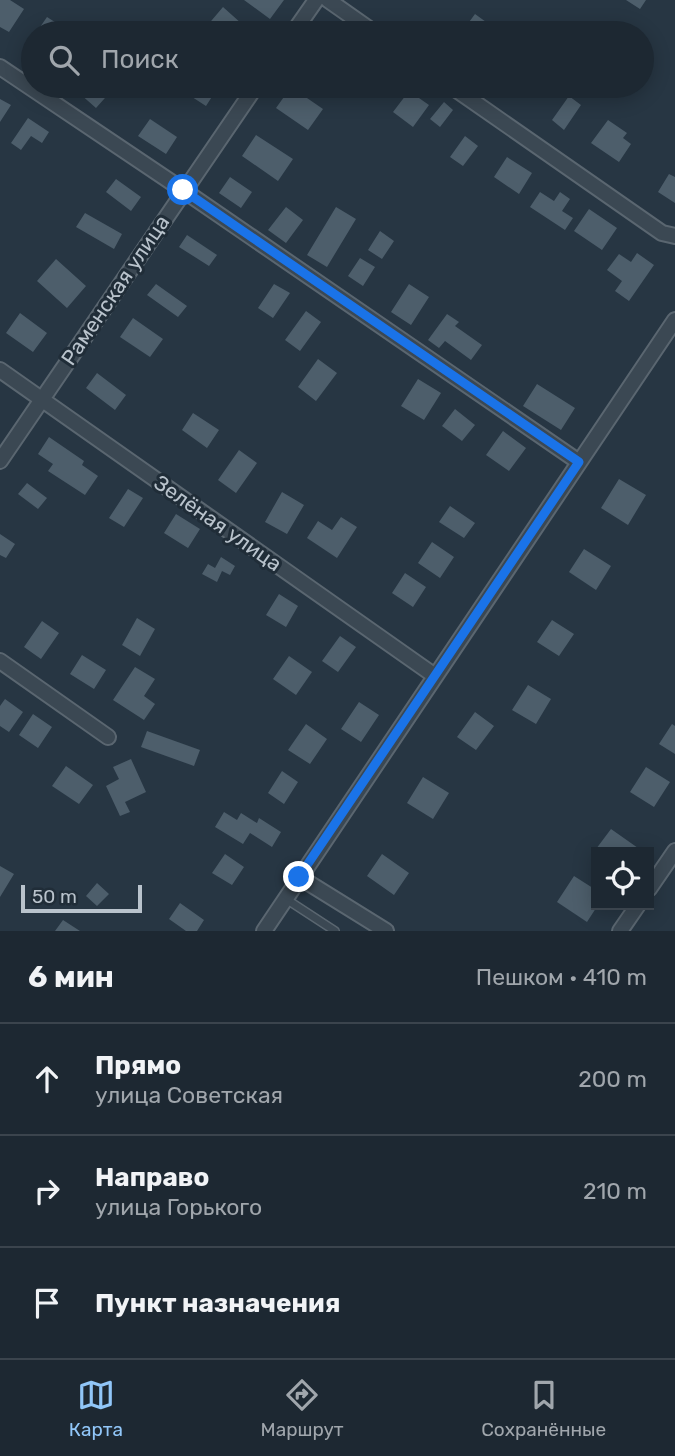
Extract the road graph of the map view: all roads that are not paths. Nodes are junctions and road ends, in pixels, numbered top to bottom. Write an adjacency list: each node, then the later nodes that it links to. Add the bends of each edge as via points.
1 (316, 0): 3 (street)
2 (328, 0): 4 (street)
3 (301, 21)
4 (358, 21)
5 (0, 67): 6 (street)
6 (21, 81)
7 (46, 98): 10 (street)
8 (248, 98): 10 (street, Раменская улица)
9 (468, 98): 11 (street, via 662,233)
10 (183, 190): 14 (street, Раменская улица); 16 (street)
11 (675, 236)
12 (675, 320): 16 (street)
13 (0, 370): 14 (street, Зелёная улица)
14 (42, 399): 15 (street, Раменская улица); 18 (street, Зелёная улица)
15 (0, 461)
16 (579, 462): 18 (street)
17 (0, 661): 19 (street)
18 (435, 676): 21 (street)
19 (108, 737)
20 (675, 851): 22 (street)
21 (299, 877): 23 (street); 27 (street)
22 (654, 882)
23 (285, 898): 25 (street); 26 (lane)
24 (635, 910): 28 (street)
25 (264, 931)
26 (335, 931)
27 (386, 931)
28 (620, 931)

